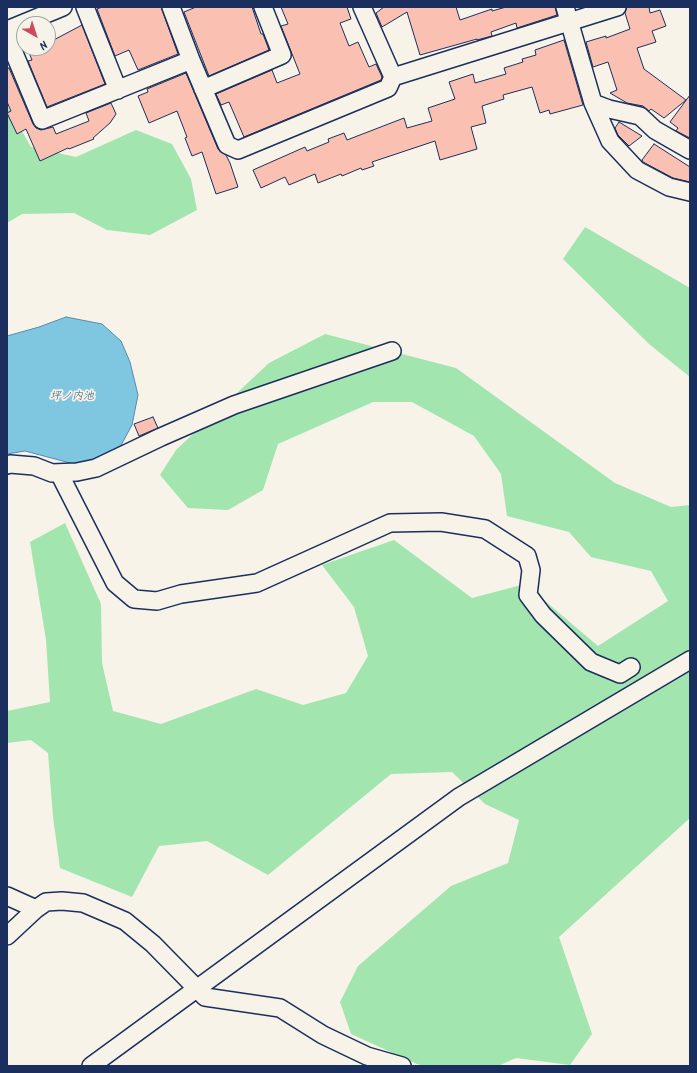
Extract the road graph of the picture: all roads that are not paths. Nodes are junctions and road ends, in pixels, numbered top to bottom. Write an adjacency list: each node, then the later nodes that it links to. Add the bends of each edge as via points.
1 (63, 7): 8 (street)
2 (84, 7): 13 (street)
3 (171, 7): 10 (street)
4 (263, 7): 12 (street, via 282,55)
5 (362, 7): 11 (street)
6 (617, 7): 7 (street)
7 (567, 14): 11 (street); 14 (street)
8 (7, 30)
9 (7, 36): 13 (street, via 42,120)
10 (191, 60): 12 (street); 13 (street)
11 (393, 77): 12 (street, via 388,88 238,150 227,145)
12 (203, 89)
13 (118, 90)
14 (593, 103): 15 (street, via 640,116 656,130); 16 (street, via 610,141 637,170 669,187)
15 (690, 150)
16 (690, 192)
17 (392, 351): 19 (street, via 234,405 96,468)
18 (7, 465): 19 (street, via 34,466)
19 (59, 473): 21 (street, via 115,582 134,599 157,601 181,594 256,584 390,523 441,522 485,529 527,556 531,570 528,595 543,615 591,662 620,674)
20 (690, 660): 25 (street, via 458,797)
21 (631, 667)
22 (7, 896): 23 (street)
23 (36, 909): 24 (street); 25 (street, via 46,902 62,900 83,903 125,921 153,944)
24 (7, 936)
25 (196, 989): 26 (street); 27 (street, via 205,997 280,1008 323,1035 366,1056)
26 (91, 1066)
27 (402, 1066)

